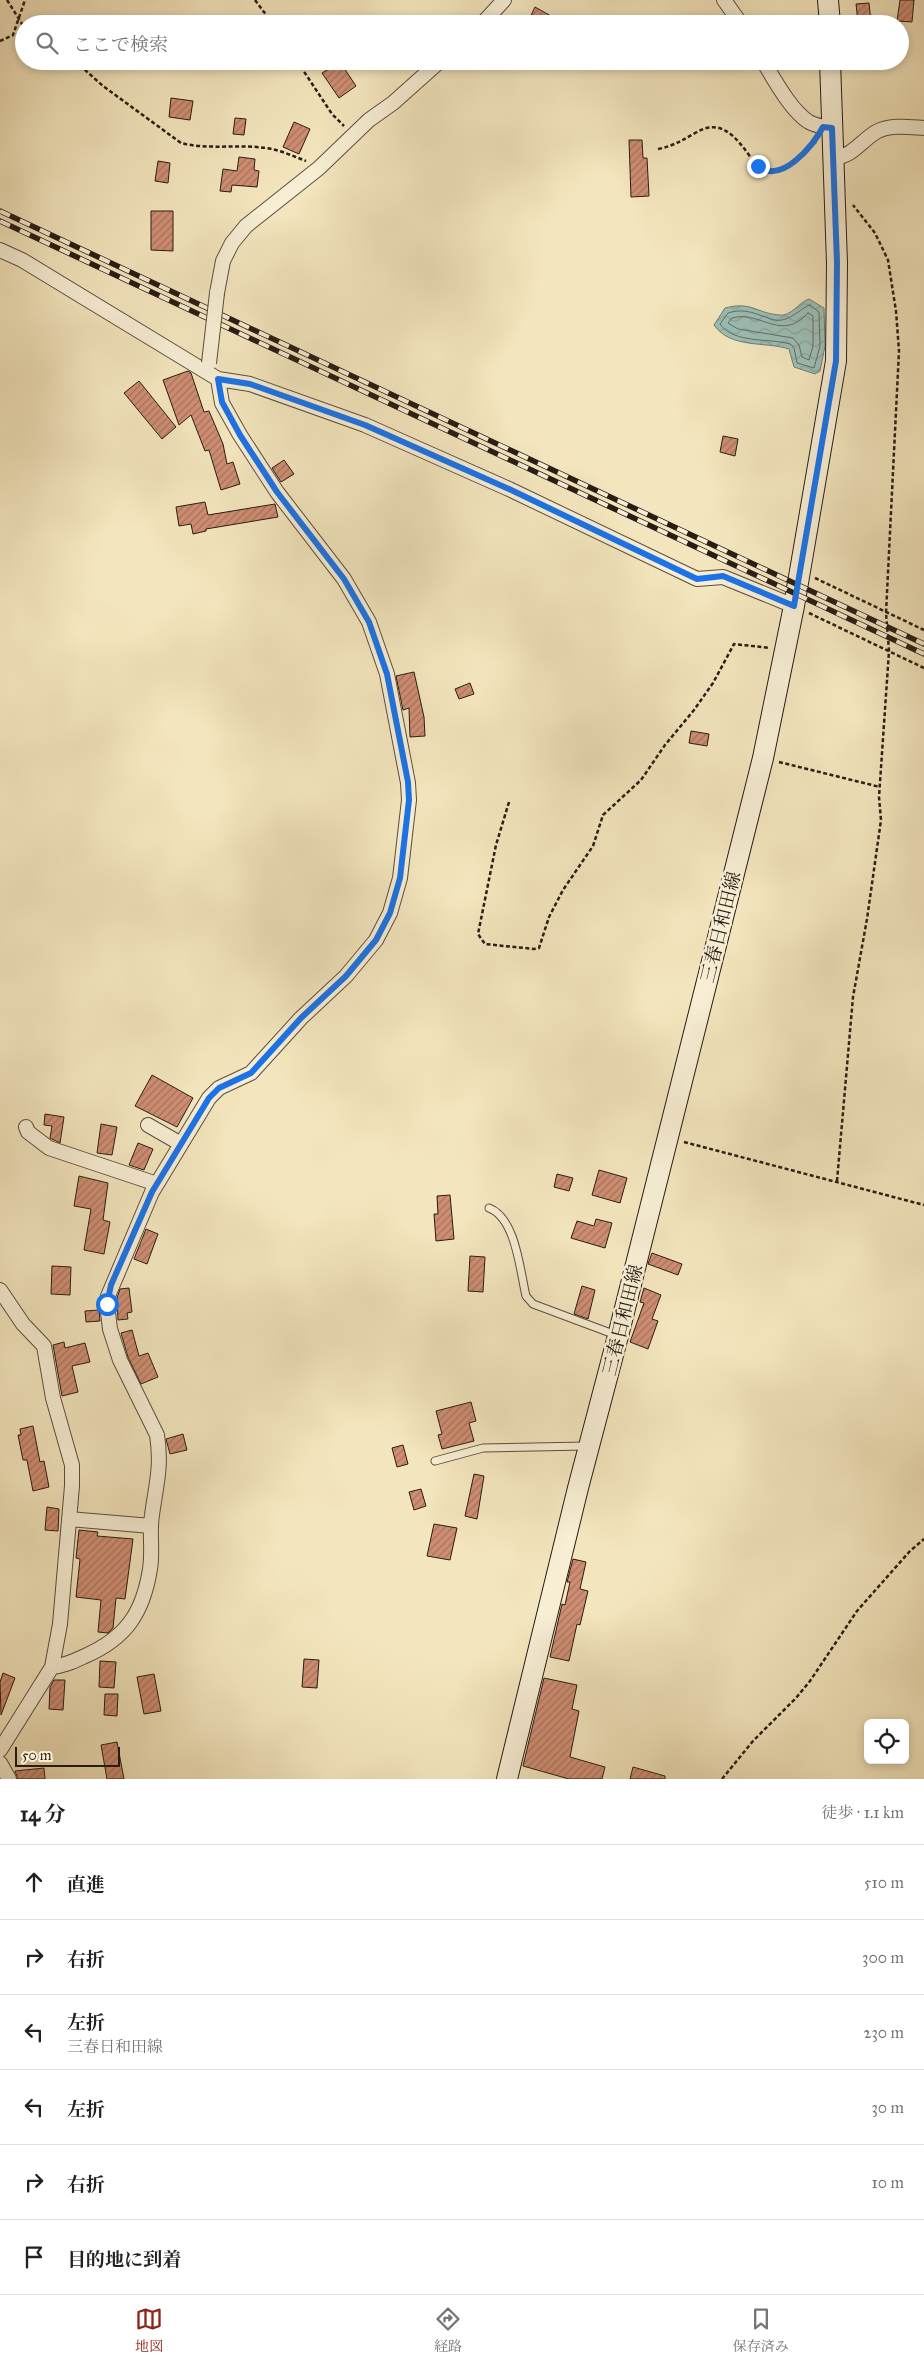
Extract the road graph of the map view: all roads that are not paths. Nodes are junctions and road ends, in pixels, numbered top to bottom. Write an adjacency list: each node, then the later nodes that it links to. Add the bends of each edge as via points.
1 (504, 0): 4 (street)
2 (724, 0): 5 (street)
3 (828, 0): 6 (main road)
4 (490, 15)
5 (735, 15)
6 (829, 15)
7 (430, 70): 14 (street, bridge, via 238,235 223,261)
8 (769, 70): 10 (street, via 799,114 808,122)
9 (830, 70): 10 (main road, 三春日和田線)
10 (828, 128): 12 (main road, 三春日和田線)
11 (924, 128): 12 (street, via 904,126 885,129 876,132 842,158)
12 (833, 158): 15 (main road, 三春日和田線, via 836,361)
13 (0, 250): 14 (street)
14 (211, 371): 15 (street, via 365,425 509,489 697,579 723,576); 18 (street, via 222,402 240,435 277,492 344,579 369,622 387,674 409,800 400,878 390,913 376,940 346,976 301,1018 251,1073 215,1092)
15 (794, 606): 22 (main road, 三春日和田線, via 762,758)
16 (148, 1125): 18 (street)
17 (26, 1127): 19 (street, via 49,1148)
18 (180, 1144): 19 (street)
19 (157, 1184): 26 (street, via 111,1285 107,1304 110,1329 120,1360 157,1435 160,1462)
20 (489, 1208): 22 (lane, via 498,1212 510,1230 526,1296 533,1304)
21 (0, 1290): 25 (street, via 23,1324 44,1346 53,1398 72,1465)
22 (618, 1336): 23 (main road, 三春日和田線)
23 (589, 1446): 24 (lane, via 483,1448); 31 (main road, 三春日和田線)
24 (435, 1462)
25 (68, 1519): 26 (street); 27 (street, via 60,1624)
26 (151, 1526): 27 (street, via 147,1587 135,1616 108,1645)
27 (52, 1667): 28 (street)
28 (1, 1747)
29 (0, 1763): 30 (street)
30 (9, 1779)
31 (507, 1779)

